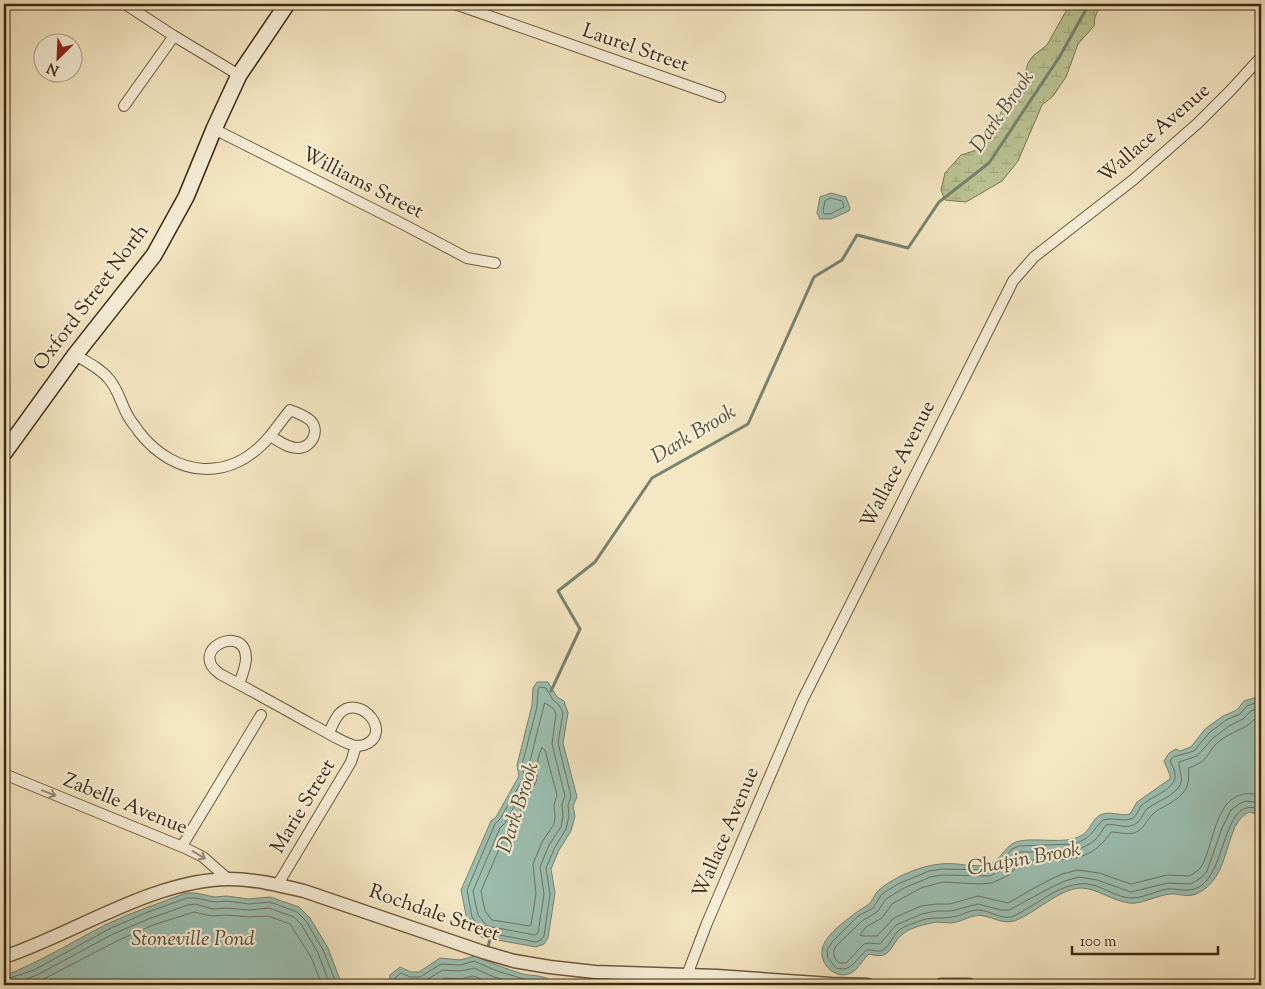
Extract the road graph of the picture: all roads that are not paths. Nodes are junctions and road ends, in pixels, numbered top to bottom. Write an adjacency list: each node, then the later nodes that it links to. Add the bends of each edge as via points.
1 (125, 4): 4 (street)
2 (287, 4): 6 (main road, Oxford Street North)
3 (455, 4): 7 (street, Laurel Street)
4 (174, 36): 6 (street); 8 (street)
5 (1261, 57): 23 (street, Wallace Avenue, via 1194,126 1133,180 1034,257 1013,281 802,701)
6 (239, 75): 9 (main road, Oxford Street North)
7 (720, 97)
8 (124, 106)
9 (214, 129): 10 (street, Williams Street, via 467,258); 11 (main road, Oxford Street North, via 186,197 154,255)
10 (496, 263)
11 (75, 356): 12 (street, via 108,377 139,432 156,449 180,463 208,469 222,468 247,457); 13 (main road, Oxford Street North)
12 (270, 436): 12 (street, via 288,446 300,448 310,443 315,430 311,421 290,410)
13 (4, 453)
14 (239, 684): 16 (street)
15 (261, 715): 19 (street)
16 (329, 733): 17 (street); 17 (street, via 340,712 350,708 361,710 372,718 376,732 367,743)
17 (356, 746): 21 (street, Marie Street, via 351,762)
18 (4, 774): 19 (street, Zabelle Avenue, one-way to 19)
19 (182, 846): 20 (street, Zabelle Avenue, one-way to 20, via 203,857)
20 (228, 879): 21 (street, Rochdale Street); 22 (street, Rochdale Street, via 159,892)
21 (278, 884): 23 (street, Rochdale Street, via 533,965)
22 (4, 957)
23 (687, 975): 24 (street, Rochdale Street)
24 (831, 984): 25 (street, Rochdale Street)
25 (850, 985): 26 (street, Rochdale Street)
26 (868, 985)
27 (941, 985): 28 (street)
28 (969, 985)

